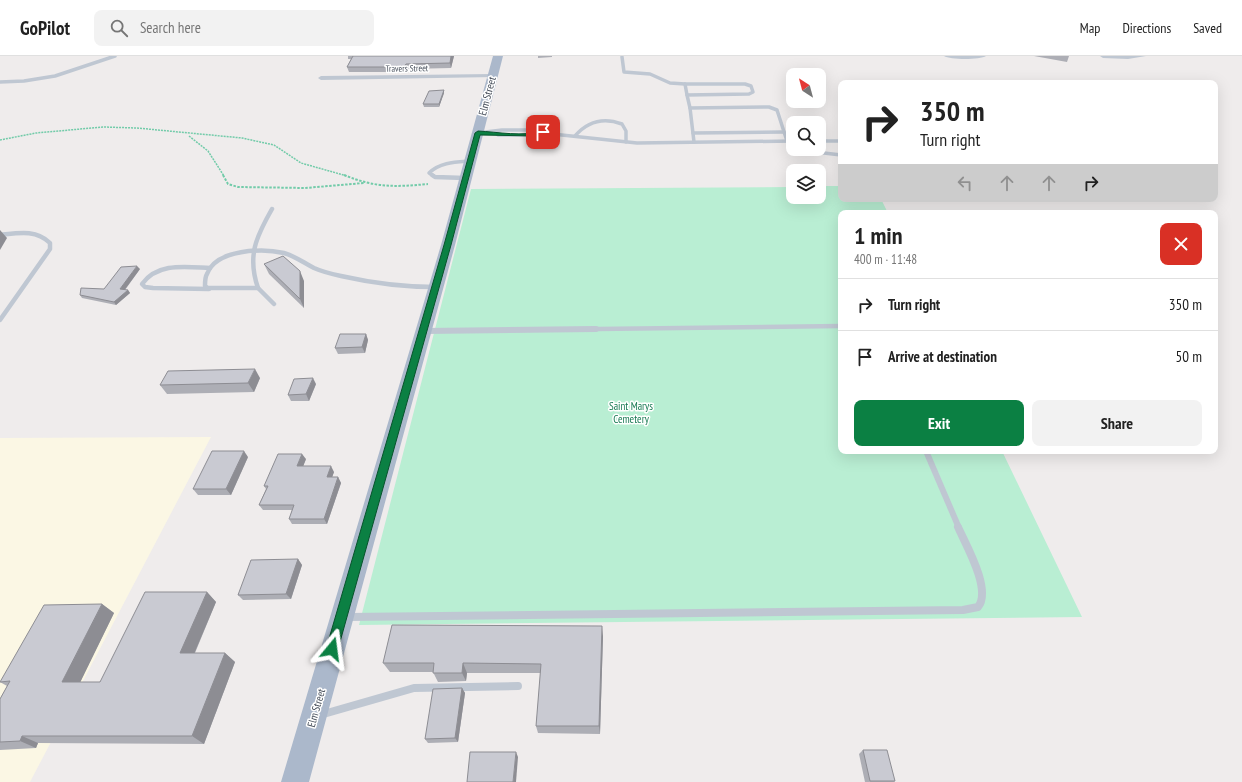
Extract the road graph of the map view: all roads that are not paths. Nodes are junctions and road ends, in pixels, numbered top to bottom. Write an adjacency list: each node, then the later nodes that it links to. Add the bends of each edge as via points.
1 (115, 56): 10 (lane, via 55,76)
2 (498, 56): 8 (main road, Elm Street)
3 (947, 56): 4 (street)
4 (983, 56)
5 (1103, 56): 6 (street)
6 (1143, 56)
7 (622, 57): 11 (lane, via 624,72 650,74 670,83)
8 (493, 76): 9 (street, Travers Street); 15 (main road, Elm Street)
9 (321, 78)
10 (0, 82)
11 (685, 84): 12 (lane); 12 (lane, via 745,84 750,86 753,92)
12 (687, 95): 13 (lane)
13 (690, 108): 14 (lane, via 774,108); 16 (lane)
14 (784, 132): 16 (lane); 18 (lane)
15 (487, 133): 17 (lane, via 537,135 543,132); 26 (main road, Elm Street)
16 (693, 133): 23 (lane)
17 (575, 136): 22 (lane); 22 (lane, via 592,121 607,120 622,124 626,130)
18 (786, 136)
19 (786, 141): 23 (lane)
20 (826, 141): 21 (lane)
21 (838, 141)
22 (626, 142): 23 (lane)
23 (694, 142)
24 (826, 153): 25 (lane)
25 (838, 155)
26 (462, 173): 26 (lane, via 441,166 429,173 435,177); 31 (main road, Elm Street)
27 (272, 208): 29 (lane)
28 (0, 234): 35 (lane, via 22,232 41,235 50,243 50,249)
29 (252, 251): 30 (lane, via 229,255); 31 (lane, via 282,253 333,275 390,285); 32 (lane, via 252,269)
30 (210, 268): 33 (lane, via 205,276 205,285 206,288); 33 (lane, via 159,270 148,276 142,285 153,288)
31 (435, 287): 37 (main road, Elm Street)
32 (258, 288): 33 (lane); 34 (lane)
33 (212, 289)
34 (274, 304)
35 (0, 320)
36 (838, 326): 37 (lane)
37 (423, 331): 39 (main road, Elm Street)
38 (927, 454): 39 (lane, via 981,581 983,596 978,608)
39 (342, 617): 41 (main road, Elm Street)
40 (518, 686): 41 (lane, via 414,688)
41 (313, 717): 42 (main road, Elm Street)
42 (294, 782)

